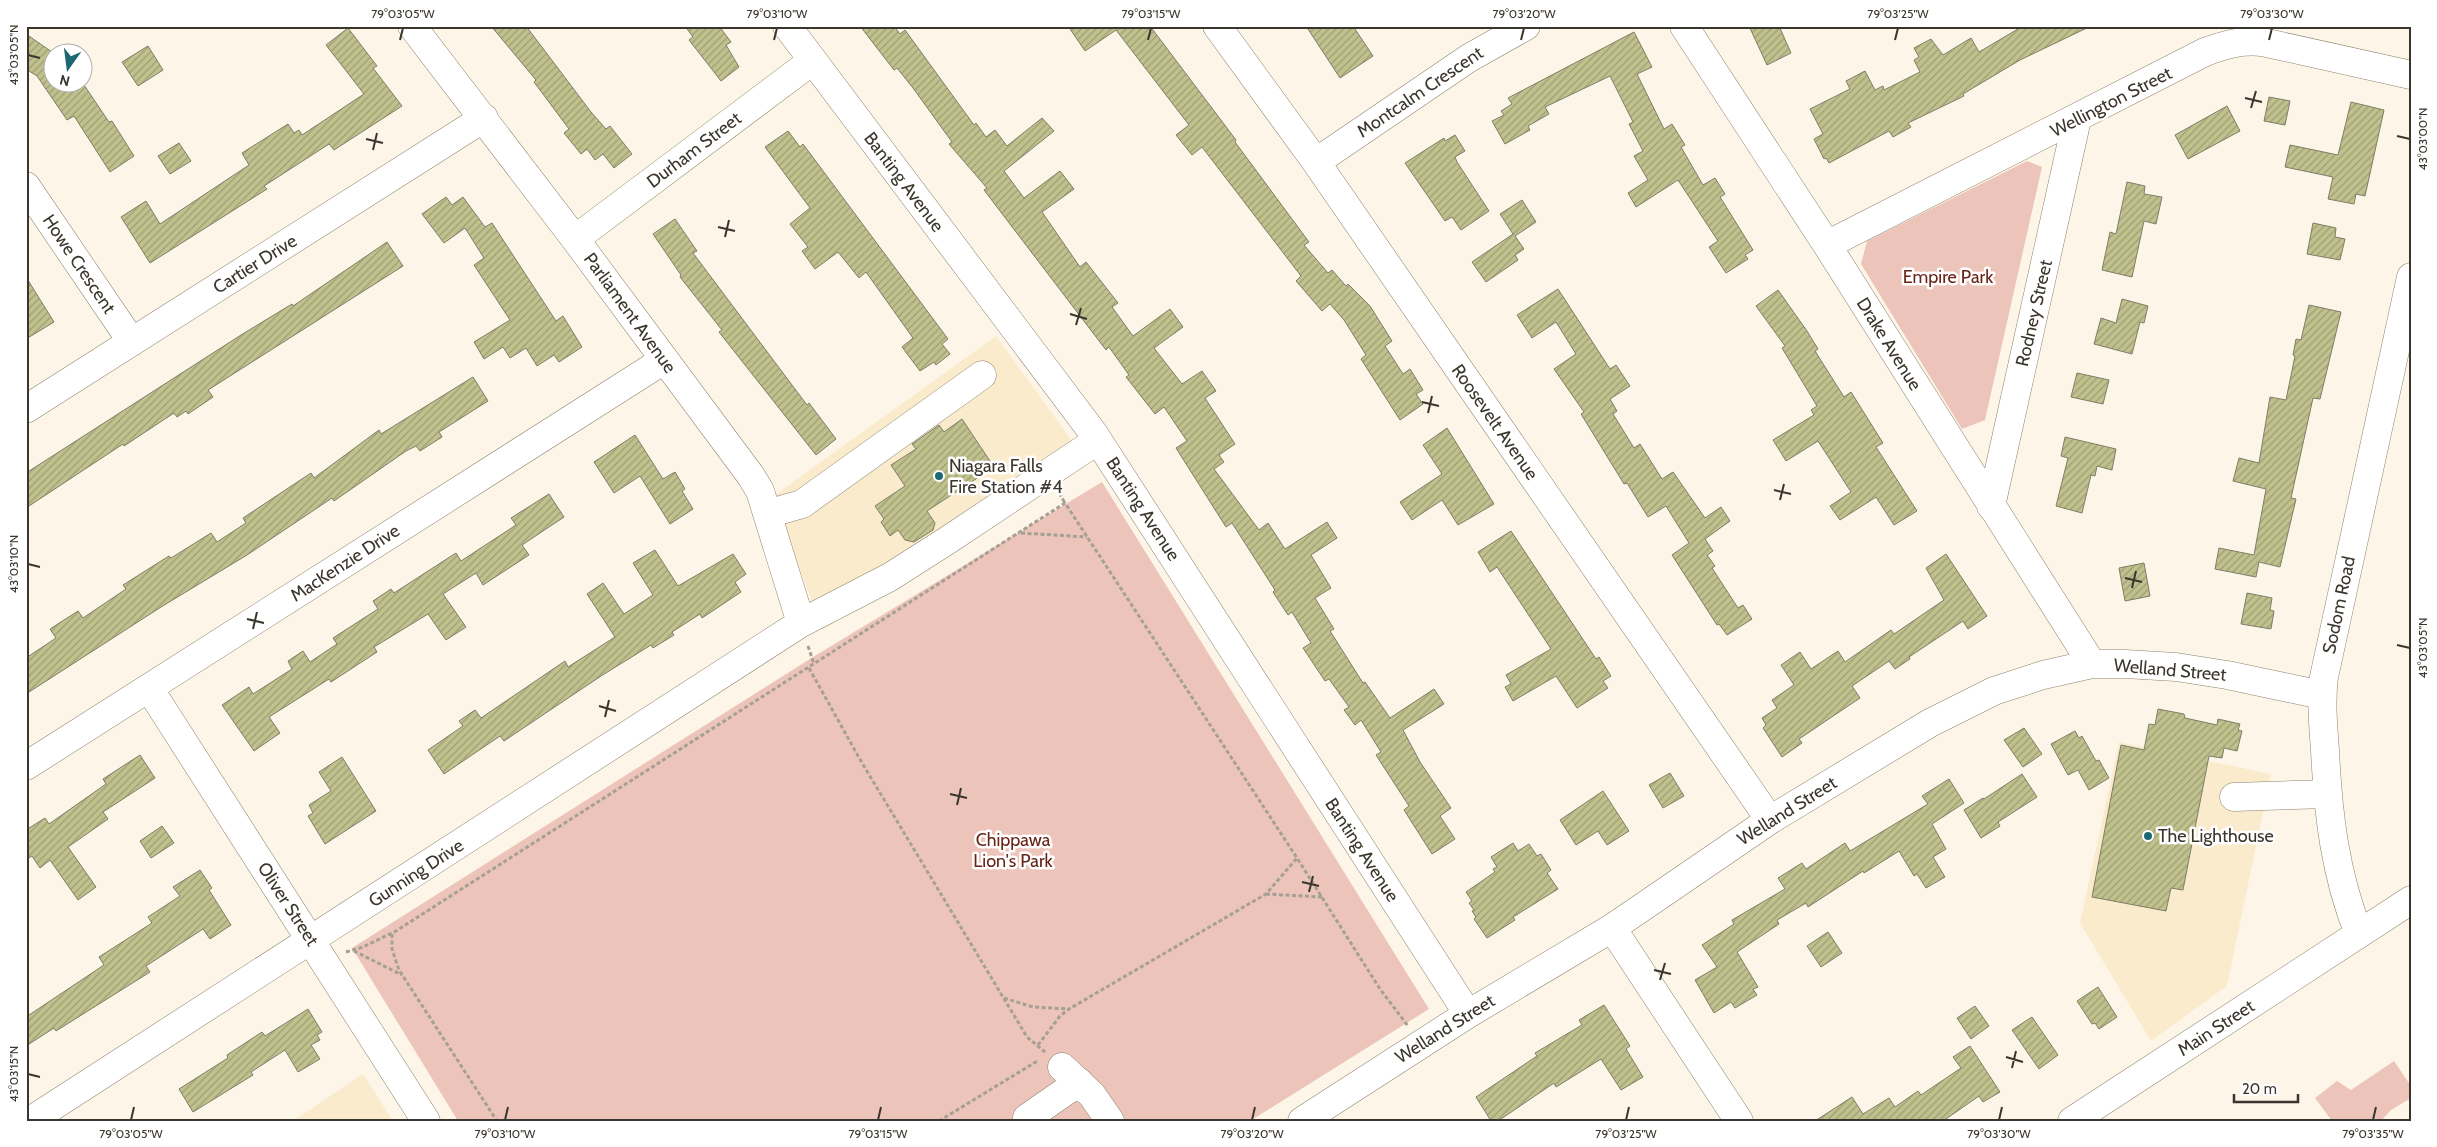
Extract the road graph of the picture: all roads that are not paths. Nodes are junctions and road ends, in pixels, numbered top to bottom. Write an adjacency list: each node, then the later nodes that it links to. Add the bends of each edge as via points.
1 (412, 26): 8 (street, Parliament Avenue)
2 (787, 26): 6 (street, Banting Avenue)
3 (1217, 26): 10 (street, Roosevelt Avenue)
4 (1526, 26): 10 (street, Montcalm Crescent, via 1470,58)
5 (1684, 26): 13 (street, Drake Avenue)
6 (812, 61): 12 (street, Durham Street); 19 (street, Banting Avenue)
7 (2411, 75): 9 (street, Wellington Street, via 2249,40 2205,52)
8 (484, 118): 12 (street, Parliament Avenue); 15 (street, Cartier Drive)
9 (2077, 120): 13 (street, Wellington Street); 20 (street, Rodney Street)
10 (1316, 162): 29 (street, Roosevelt Avenue)
11 (26, 186): 15 (street, Howe Crescent)
12 (576, 239): 16 (street, Parliament Avenue)
13 (1827, 245): 20 (street, Drake Avenue)
14 (2411, 277): 25 (street, Sodom Road)
15 (132, 342): 18 (street, Cartier Drive)
16 (664, 360): 21 (street, Parliament Avenue, via 751,476); 24 (street, MacKenzie Drive)
17 (982, 375): 21 (street, via 802,504)
18 (26, 409)
19 (1098, 440): 22 (street, Gunning Drive, via 890,577); 34 (street, Banting Avenue)
20 (1991, 506): 23 (street, Drake Avenue)
21 (767, 514): 22 (street, Parliament Avenue)
22 (801, 624): 33 (street, Gunning Drive)
23 (2092, 664): 25 (street, Welland Street, via 2176,667); 29 (street, Welland Street, via 2042,675 1962,706)
24 (149, 688): 26 (street, MacKenzie Drive); 33 (street, Oliver Street)
25 (2322, 695): 27 (street, Sodom Road)
26 (26, 766)
27 (2327, 794): 28 (street); 32 (street, Sodom Road, via 2336,862)
28 (2234, 797)
29 (1770, 820): 31 (street, Welland Street)
30 (2411, 900): 32 (street, Main Street)
31 (1612, 928): 34 (street, Welland Street); 40 (street)
32 (2359, 934): 41 (street, Main Street)
33 (311, 940): 36 (street, Gunning Drive); 37 (street, Oliver Street)
34 (1468, 1014): 39 (street, Welland Street)
35 (1027, 1118): 38 (street, via 1070,1075 1092,1095)
36 (30, 1121)
37 (426, 1121)
38 (1110, 1121)
39 (1302, 1121)
40 (1739, 1121)
41 (2072, 1121)

